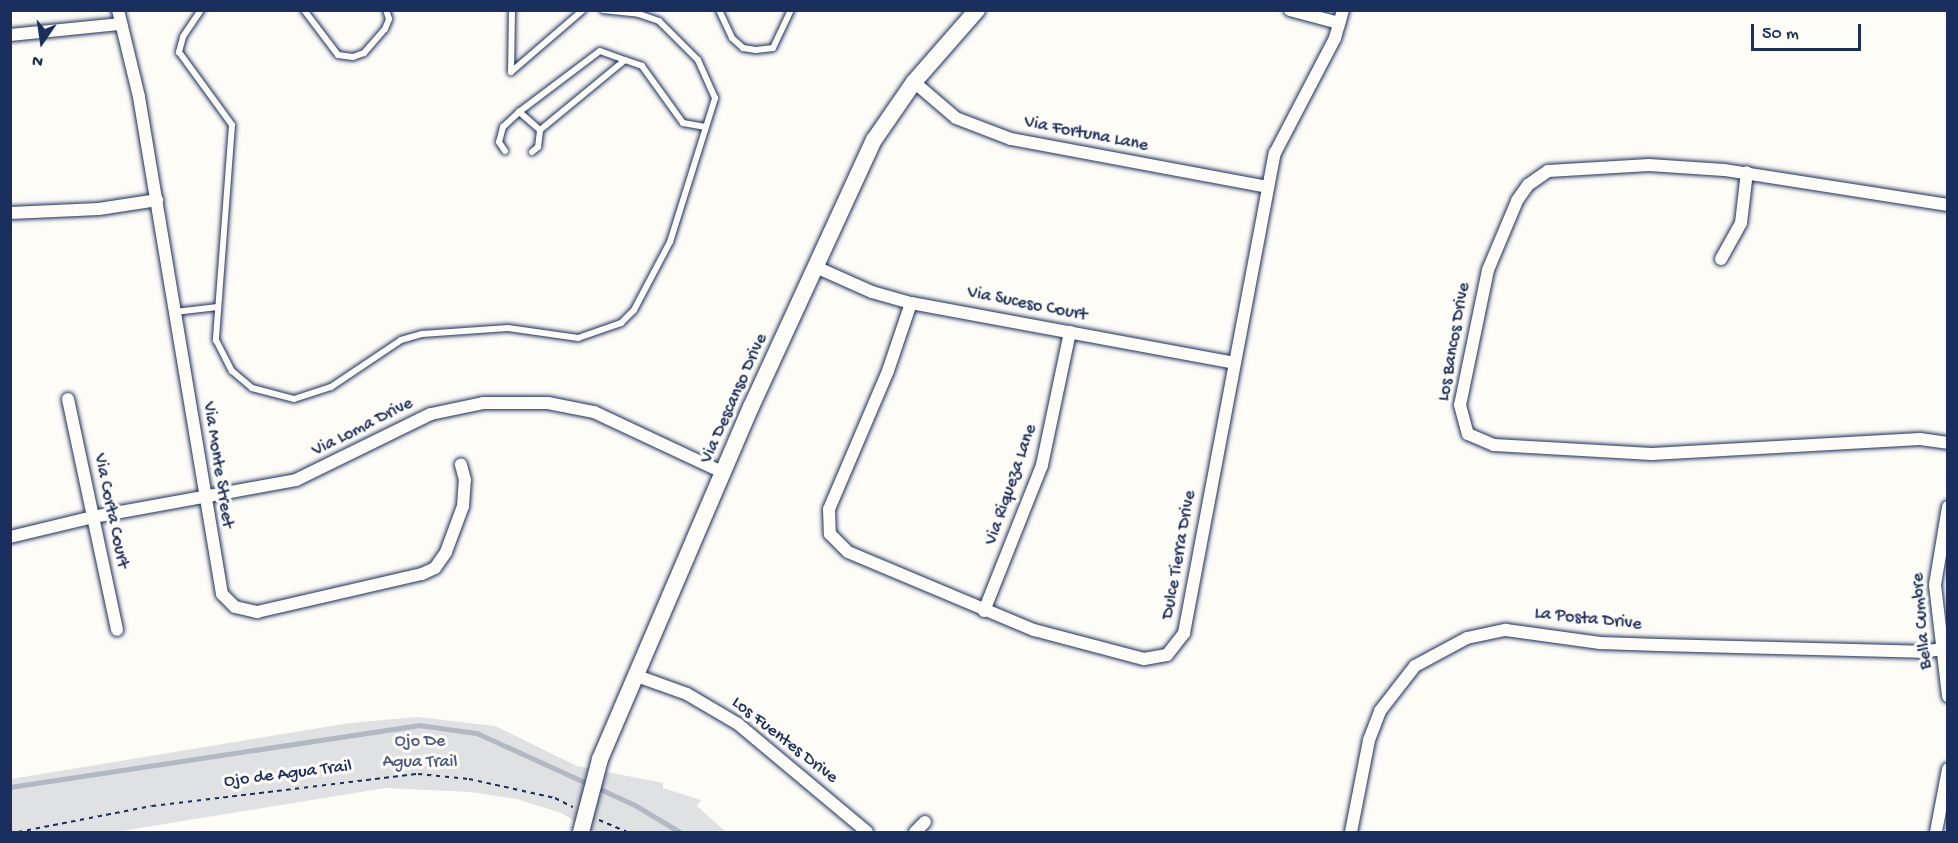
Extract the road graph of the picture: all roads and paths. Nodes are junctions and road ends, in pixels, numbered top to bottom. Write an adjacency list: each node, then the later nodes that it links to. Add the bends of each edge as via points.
1 (118, 10): 15 (street, Via Monte Street)
2 (201, 10): 32 (lane, via 183,37 179,52 232,125)
3 (304, 10): 4 (lane, via 338,55 353,57 364,53 385,29 389,18)
4 (386, 10)
5 (512, 10): 6 (lane, via 511,72)
6 (583, 10)
7 (603, 10): 13 (lane)
8 (719, 10): 9 (lane, via 732,38 743,48 756,50 773,48)
9 (790, 10)
10 (977, 10): 18 (street, Via Descanso Drive)
11 (1290, 10): 14 (street)
12 (1343, 10): 14 (street, Dulce Tierra Drive)
13 (639, 12): 20 (lane, via 659,21 698,60 715,98)
14 (1339, 23): 25 (street, Dulce Tierra Drive, via 1318,72 1290,118 1275,153)
15 (121, 24): 16 (street); 26 (street, Via Monte Street)
16 (10, 35)
17 (625, 60): 19 (lane, via 600,51); 20 (lane, via 642,66 683,123); 21 (lane)
18 (914, 82): 25 (street, Via Fortuna Lane, via 956,118 1011,139); 30 (street, Via Descanso Drive, via 874,140)
19 (519, 112): 21 (lane); 22 (lane, via 503,127 499,142)
20 (706, 128): 32 (lane, via 670,242 634,310 621,323 602,332 578,338 508,328 423,334 401,340 331,387 294,399 252,388 232,371 216,340)
21 (540, 130): 23 (lane, via 538,147)
22 (505, 151)
23 (532, 152)
24 (1747, 172): 27 (street, Los Bancos Drive); 29 (street, via 1741,223); 37 (street, Los Bancos Drive, via 1649,165 1580,168 1548,171 1528,185 1498,243 1480,296 1461,398 1460,416 1468,434 1494,445 1652,454 1920,439)
25 (1268, 187): 35 (street, Dulce Tierra Drive)
26 (157, 200): 28 (street, via 99,209); 33 (street, Via Monte Street)
27 (1947, 205)
28 (10, 213)
29 (1721, 259)
30 (818, 268): 31 (street, Via Suceso Court, via 872,292); 39 (street, Via Descanso Drive)
31 (911, 303): 34 (street, Via Suceso Court); 44 (street, Dulce Tierra Drive, via 888,371 829,509 830,534 848,552)
32 (218, 307): 33 (lane)
33 (175, 312): 40 (street, Via Monte Street)
34 (1070, 332): 35 (street, Via Suceso Court); 44 (street, Via Riqueza Lane, via 1042,465)
35 (1234, 363): 44 (street, Dulce Tierra Drive, via 1184,633 1173,650 1158,658 1133,656 1034,630)
36 (68, 399): 42 (street, Via Corta Court)
37 (1947, 443)
38 (461, 465): 40 (street, Via Monte Street, via 465,480 463,506 446,552 435,568 256,612 235,607 222,594)
39 (724, 473): 40 (street, Via Loma Drive, via 594,412 504,401 431,414 296,480); 47 (street, Via Descanso Drive)
40 (204, 497): 42 (street, Via Loma Drive)
41 (1947, 507): 46 (street, Bella Cumbre, via 1936,566)
42 (93, 517): 43 (street, Via Loma Drive); 45 (street, Via Corta Court)
43 (10, 537)
44 (984, 611)
45 (117, 630)
46 (1945, 648): 48 (street, Bella Cumbre); 57 (street, La Posta Drive, via 1921,652 1600,643 1506,630 1467,638 1415,666 1380,711 1369,740)
47 (637, 676): 50 (street, Via Descanso Drive); 55 (street, Los Fuentes Drive, via 687,694 738,724)
48 (1947, 696)
49 (1947, 769): 58 (street)
50 (587, 806): 52 (path, Ojo de Agua Trail, via 469,779 418,774 152,806); 53 (street, Via Descanso Drive); 54 (path, Ojo de Agua Trail)
51 (925, 822): 56 (street)
52 (18, 832)
53 (581, 832)
54 (627, 832)
55 (867, 832)
56 (915, 832)
57 (1351, 832)
58 (1936, 832)

